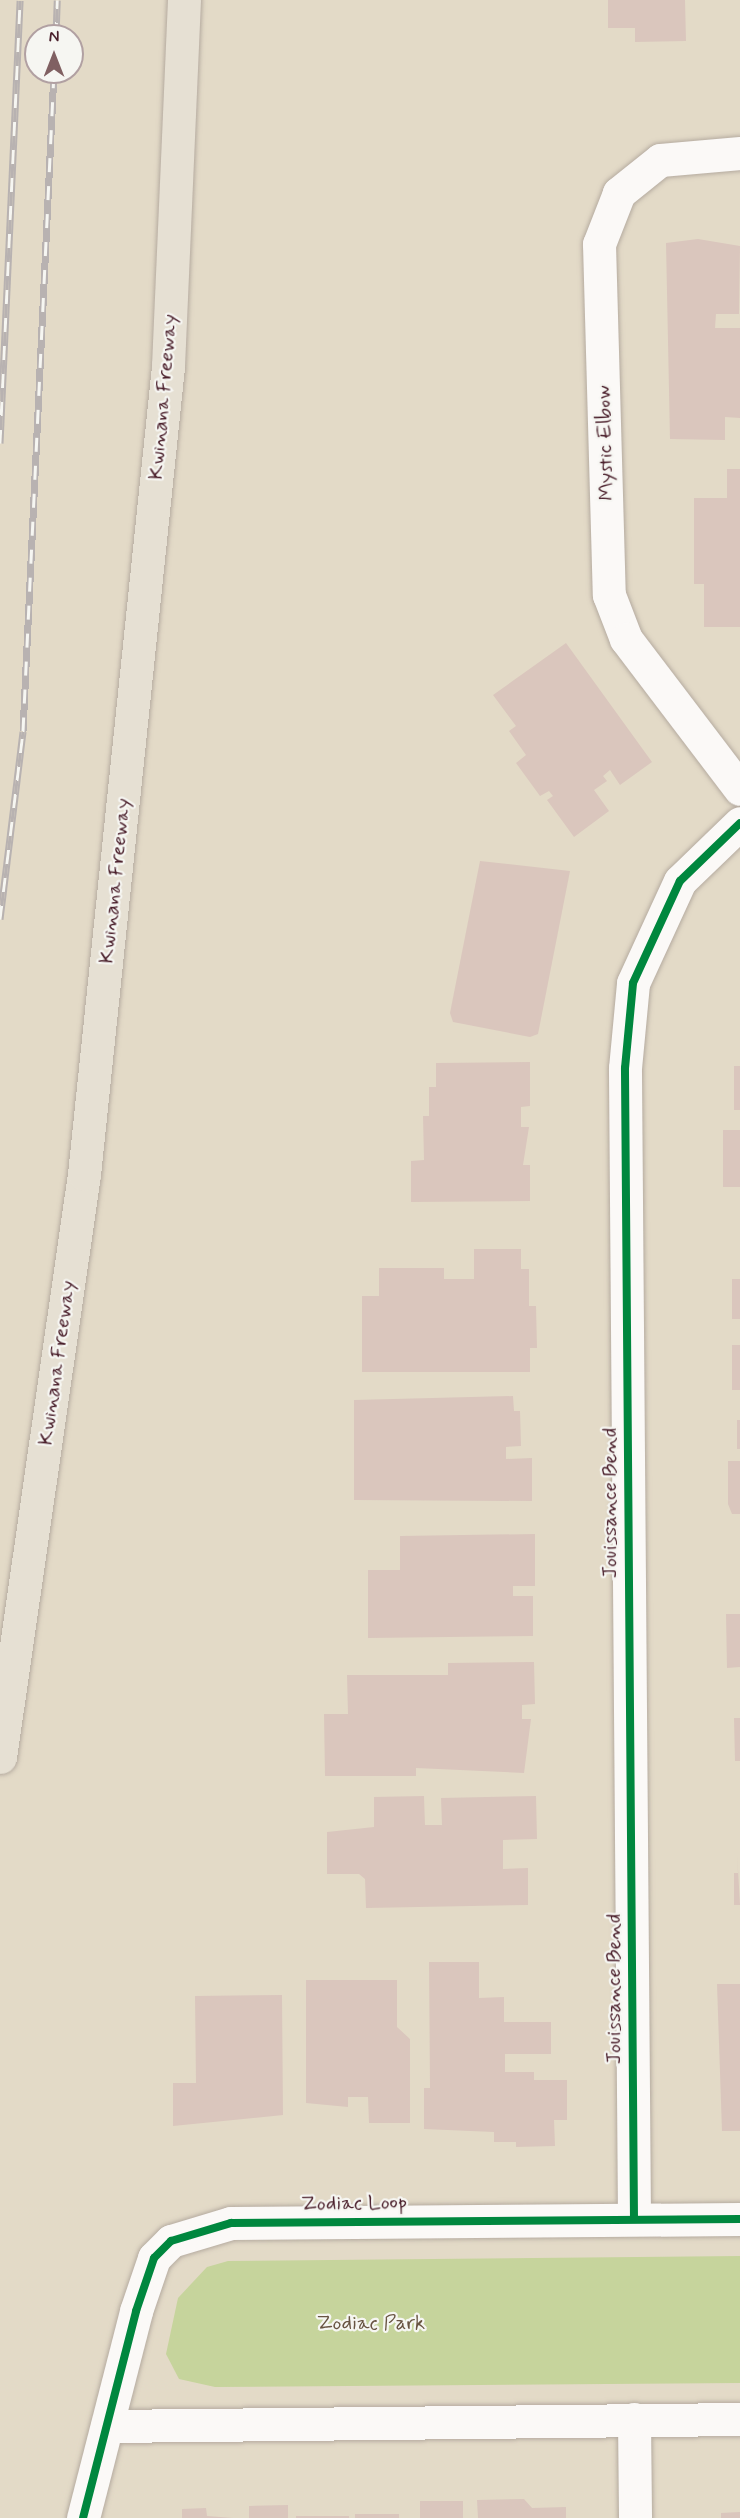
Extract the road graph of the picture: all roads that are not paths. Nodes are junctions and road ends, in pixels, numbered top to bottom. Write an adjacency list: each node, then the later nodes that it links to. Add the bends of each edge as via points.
1 (184, 0): 5 (highway, Kwinana Freeway, via 168,366 86,1162)
2 (740, 153): 3 (street, Mystic Elbow, via 660,160 619,194 599,244 609,596 626,639)
3 (740, 789)
4 (740, 823): 6 (street, Jouissance Bend, via 680,881 633,983 625,1068)
5 (0, 1757)
6 (634, 2219): 7 (street, Zodiac Loop); 10 (street, Zodiac Loop, via 231,2223 192,2232 171,2241 154,2258)
7 (740, 2219)
8 (634, 2419): 9 (street); 10 (street); 12 (street)
9 (740, 2419)
10 (107, 2426): 11 (street, Zodiac Loop)
11 (83, 2518)
12 (635, 2518)

